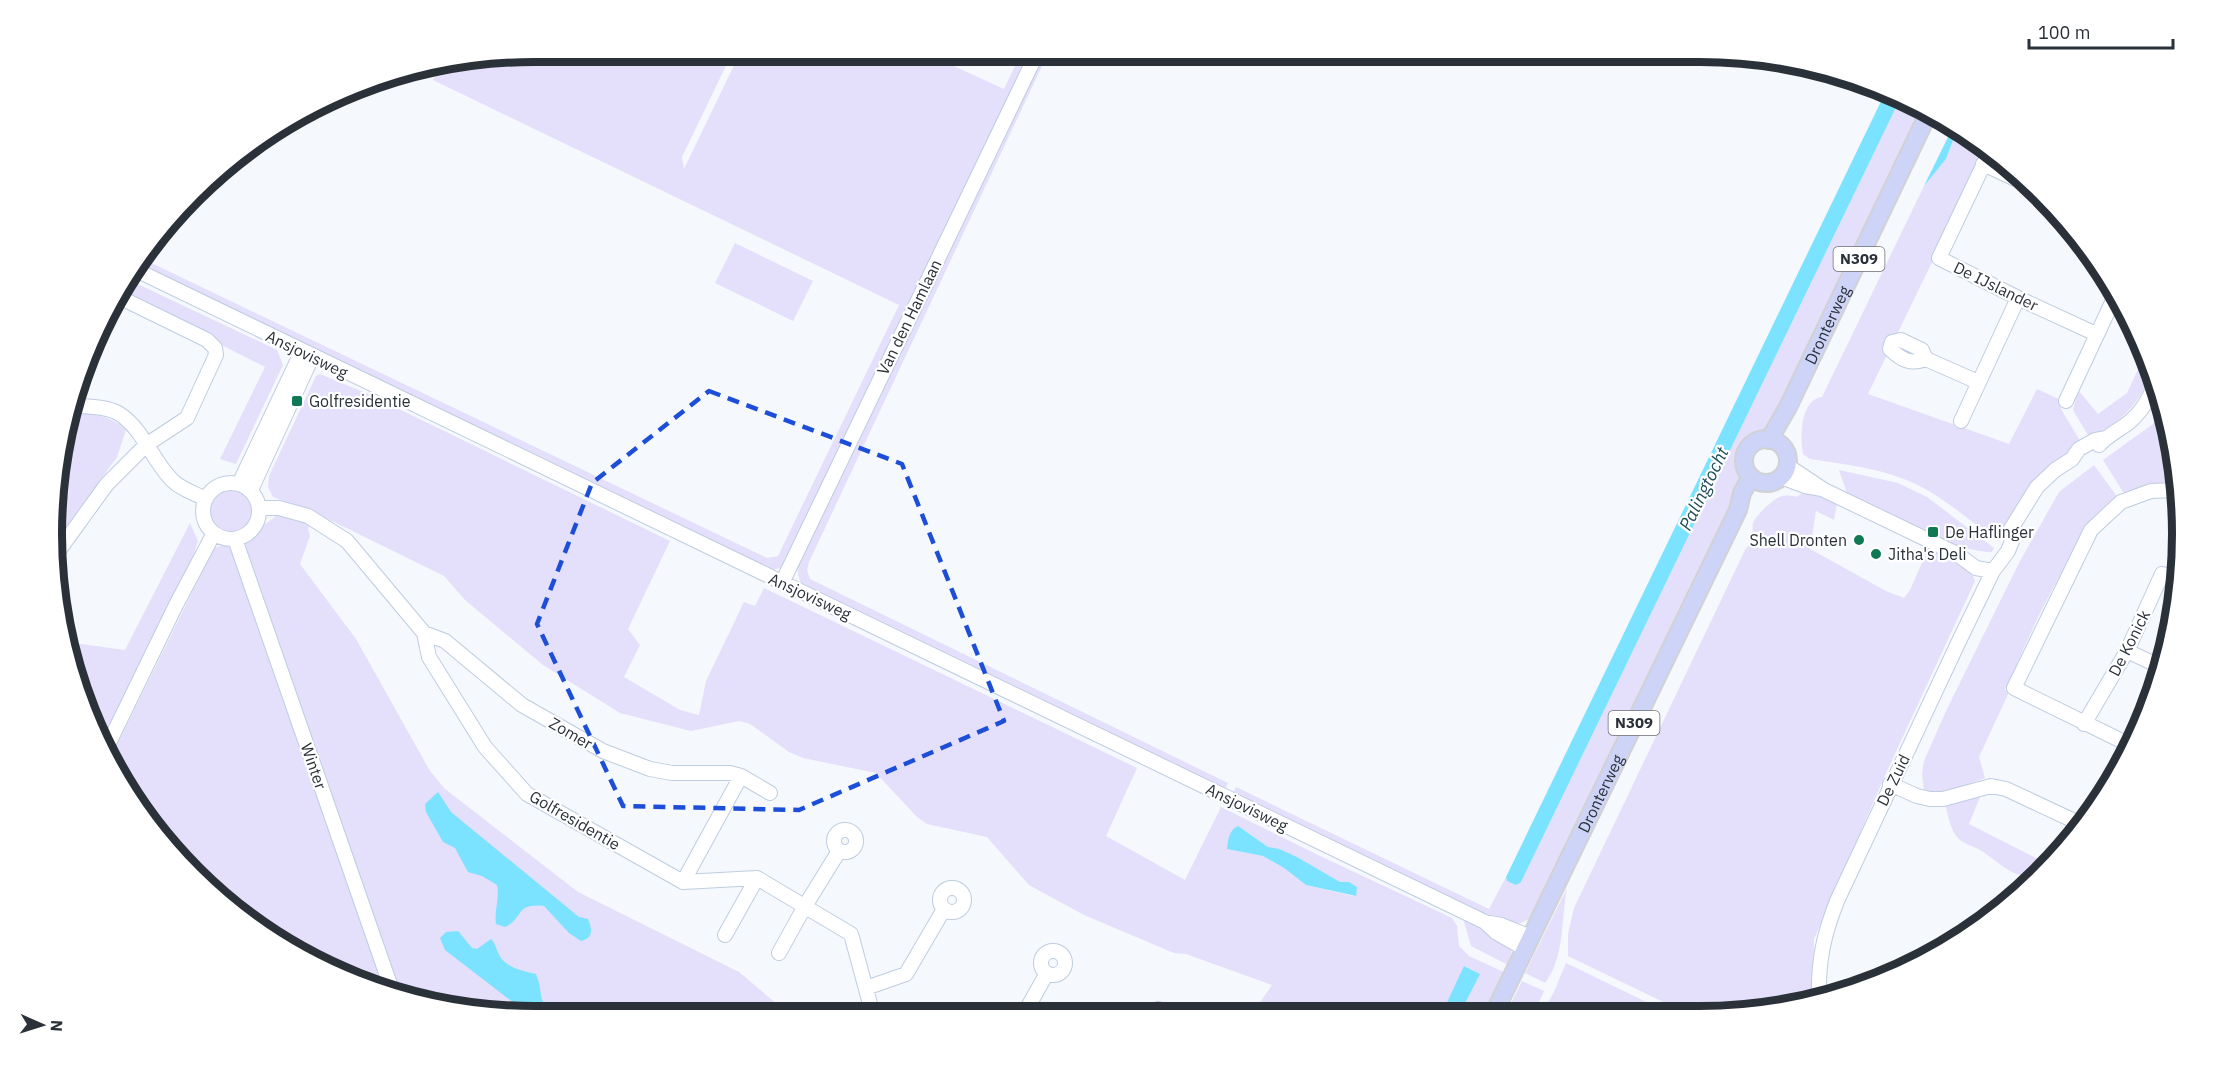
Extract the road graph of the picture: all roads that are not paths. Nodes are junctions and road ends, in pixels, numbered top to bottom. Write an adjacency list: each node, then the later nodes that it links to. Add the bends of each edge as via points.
1 (1033, 62): 31 (street, Van den Hamlaan)
2 (1925, 119): 18 (main road, Dronterweg / N309, via 1788,407)
3 (1986, 158): 4 (street, De IJslander)
4 (1983, 164): 5 (street); 7 (street, De IJslander, via 1939,258)
5 (2006, 174)
6 (141, 272): 11 (street, Ansjovisweg)
7 (2018, 298): 10 (street, De IJslander); 13 (street)
8 (125, 299): 19 (street, via 207,340 215,348 214,362 187,418)
9 (2111, 304): 10 (street)
10 (2096, 334): 15 (street)
11 (307, 354): 22 (street); 31 (street, Ansjovisweg)
12 (1926, 359): 13 (street)
13 (1978, 382): 17 (street)
14 (2150, 396): 29 (street, De Zuid, via 2137,415 2105,438 2079,449 2037,487 2004,537)
15 (2066, 401)
16 (80, 406): 19 (street, via 118,413)
17 (1960, 420)
18 (1775, 442): 20 (main road, N309, via 1787,454); 21 (main road, via 1756,442 1746,452 1744,465)
19 (146, 445): 24 (street, via 175,483); 28 (street, via 106,484)
20 (1784, 471): 21 (main road, via 1772,482); 29 (street, via 1957,554 1979,560)
21 (1756, 480): 48 (main road, Dronterweg / N309)
22 (245, 487): 24 (street, via 228,483 218,486); 25 (street, via 256,497)
23 (2169, 490): 35 (street, via 2151,491 2121,502 2091,530 2014,688)
24 (206, 499): 26 (street, via 204,519)
25 (259, 508): 27 (street, via 253,528); 32 (street, Golfresidentie, via 279,508 308,516 347,541)
26 (214, 533): 27 (street); 36 (street)
27 (236, 539): 51 (street, Winter)
28 (62, 545)
29 (1993, 571): 39 (street, De Zuid)
30 (2169, 576): 33 (street, De Konick, via 2163,574)
31 (782, 583): 48 (street, Ansjovisweg, via 1485,922 1497,933)
32 (424, 633): 38 (street, Zomer, via 445,641 522,705 603,751 672,774); 44 (street, Golfresidentie, via 429,657 485,747 527,794)
33 (2127, 651): 34 (street); 35 (street, De Konick)
34 (2153, 663)
35 (2084, 723): 37 (street)
36 (110, 741)
37 (2123, 742)
38 (741, 776): 40 (street, Zomer); 44 (street)
39 (1890, 784): 41 (street, via 1930,799 1991,786 2006,789); 53 (street, De Zuid, via 1825,932)
40 (770, 793)
41 (2074, 821)
42 (839, 851): 45 (street)
43 (757, 878): 44 (street); 45 (street); 47 (street)
44 (683, 882)
45 (805, 906): 49 (street); 52 (street, via 851,934)
46 (944, 909): 52 (street, via 906,974)
47 (725, 935)
48 (1528, 943): 56 (main road, Dronterweg / N309)
49 (779, 953)
50 (1047, 973): 55 (street)
51 (389, 982)
52 (866, 988): 54 (street)
53 (1819, 990)
54 (871, 1006)
55 (1028, 1006)
56 (1497, 1006)

